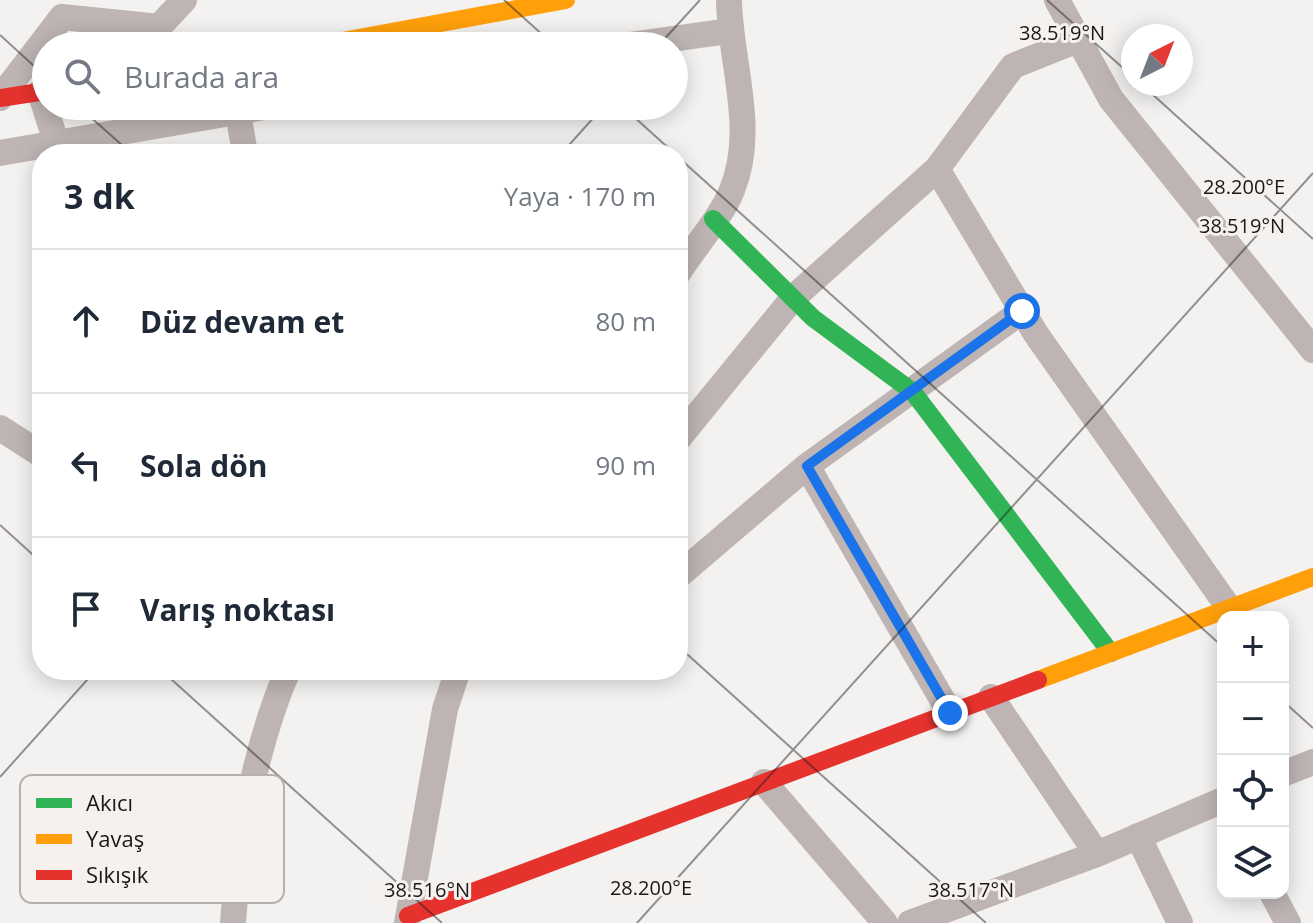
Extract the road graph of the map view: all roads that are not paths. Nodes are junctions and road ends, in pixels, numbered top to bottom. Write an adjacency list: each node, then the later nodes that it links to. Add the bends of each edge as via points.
1 (184, 0): 6 (street)
2 (566, 0): 10 (street)
3 (729, 0): 7 (street)
4 (1057, 0): 12 (street)
5 (57, 8): 6 (street); 8 (street)
6 (160, 27): 9 (street)
7 (729, 31): 11 (street); 25 (street, via 744,126 732,190)
8 (42, 32)
9 (155, 32)
10 (391, 32)
11 (688, 37)
12 (1078, 40): 24 (street, via 1013,66); 29 (street, via 1111,99)
13 (32, 47): 15 (street)
14 (32, 93): 15 (street)
15 (0, 98)
16 (51, 120): 19 (street)
17 (188, 120): 20 (street)
18 (239, 120): 21 (street)
19 (58, 144)
20 (81, 144)
21 (243, 144)
22 (32, 151): 23 (street)
23 (0, 153)
24 (937, 169): 27 (street); 28 (street)
25 (713, 219): 26 (street); 27 (street)
26 (688, 258)
27 (793, 298): 30 (street); 31 (street)
28 (1022, 311): 30 (street); 37 (street)
29 (1312, 347)
30 (913, 392): 34 (street); 38 (street)
31 (688, 427)
32 (0, 428): 33 (street)
33 (32, 449)
34 (807, 466): 35 (street); 42 (street)
35 (688, 567)
36 (1313, 577): 37 (street)
37 (1229, 608): 38 (street)
38 (1111, 653): 41 (street)
39 (284, 680): 45 (street, via 270,713)
40 (455, 680): 52 (street)
41 (991, 697): 42 (street); 49 (street)
42 (950, 713): 46 (street)
43 (1313, 762): 44 (street)
44 (1289, 772)
45 (256, 775)
46 (764, 782): 52 (street); 54 (street)
47 (1217, 803): 48 (street)
48 (1138, 836): 49 (street); 56 (street)
49 (1097, 854): 55 (street)
50 (1275, 899): 57 (street)
51 (234, 903): 53 (street)
52 (407, 919)
53 (233, 923)
54 (885, 923)
55 (910, 923)
56 (1180, 923)
57 (1288, 923)

